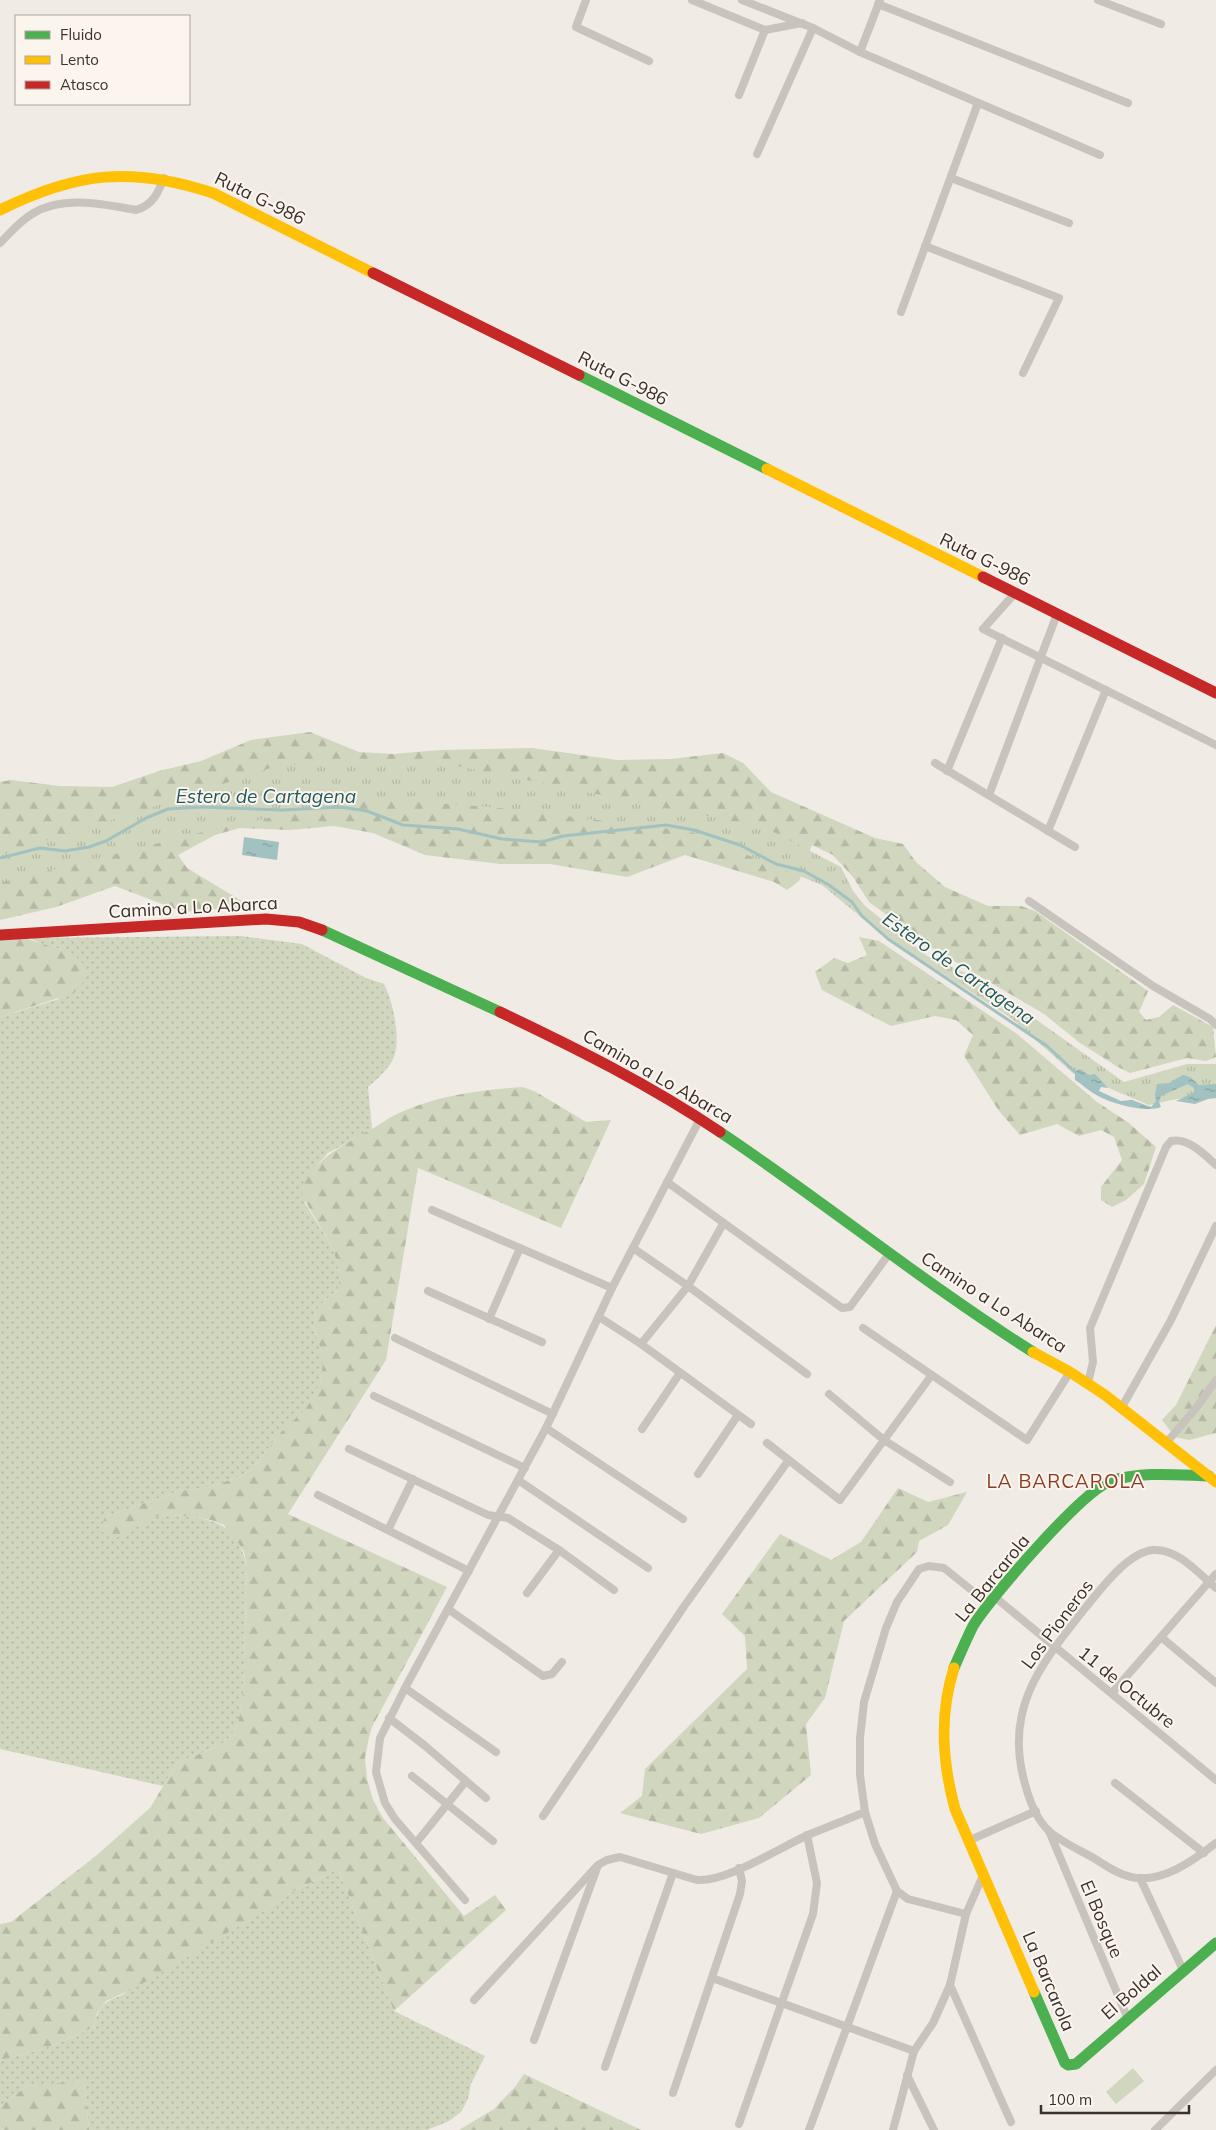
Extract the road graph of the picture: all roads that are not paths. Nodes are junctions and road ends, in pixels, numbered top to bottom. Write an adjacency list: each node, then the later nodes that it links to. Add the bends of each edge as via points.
1 (586, 0): 11 (street, via 576,27)
2 (692, 0): 9 (street)
3 (742, 0): 6 (street)
4 (1098, 0): 7 (street)
5 (879, 2): 10 (street); 14 (street)
6 (802, 23): 8 (street); 9 (street)
7 (1161, 24)
8 (813, 28): 10 (street); 15 (street)
9 (765, 30): 12 (street)
10 (860, 52): 13 (street)
11 (649, 61)
12 (739, 95)
13 (978, 103): 16 (street); 18 (street)
14 (1128, 103)
15 (757, 154)
16 (1100, 155)
17 (164, 178): 19 (main road, Ruta G-986, via 129,174 75,179 41,190); 21 (street, via 155,198 136,210 58,204 32,214); 25 (main road, Ruta G-986, via 227,200)
18 (951, 178): 20 (street); 22 (street)
19 (0, 210)
20 (1069, 223)
21 (0, 243)
22 (925, 246): 23 (street); 24 (street, via 1059,298)
23 (901, 312)
24 (1023, 374)
25 (1015, 593): 26 (main road, Ruta G-986); 27 (street, via 983,629)
26 (1057, 614): 28 (street); 30 (main road, Ruta G-986)
27 (1002, 638): 28 (street); 33 (street)
28 (1041, 657): 29 (street); 34 (street)
29 (1106, 690): 31 (street); 35 (street)
30 (1216, 693)
31 (1216, 745)
32 (935, 762): 33 (street)
33 (947, 771): 34 (street)
34 (989, 795): 35 (street)
35 (1048, 831): 36 (street)
36 (1075, 847)
37 (1029, 901): 39 (street)
38 (0, 935): 40 (main road, Camino a Lo Abarca, via 266,918 299,922 557,1039 623,1073)
39 (1216, 1025)
40 (700, 1119): 42 (street); 48 (main road, Camino a Lo Abarca, via 768,1164)
41 (1216, 1165): 63 (street, via 1179,1140 1171,1141 1166,1147 1090,1328 1093,1362)
42 (667, 1182): 44 (street); 47 (street)
43 (432, 1210): 46 (street)
44 (723, 1224): 48 (street, via 842,1308 850,1307); 49 (street)
45 (1216, 1226): 66 (street, via 1171,1320)
46 (520, 1248): 50 (street); 53 (street)
47 (634, 1248): 49 (street); 50 (street)
48 (889, 1254): 59 (main road, Camino a Lo Abarca, via 1032,1351)
49 (688, 1286): 57 (street); 60 (street)
50 (612, 1288): 52 (street)
51 (428, 1291): 53 (street)
52 (599, 1317): 57 (street); 67 (street)
53 (490, 1318): 56 (street)
54 (862, 1328): 61 (street)
55 (395, 1338): 67 (street)
56 (542, 1342)
57 (641, 1344): 58 (street)
58 (680, 1372): 68 (street); 71 (street)
59 (1070, 1372): 61 (street, via 1027,1440); 63 (main road, Camino a Lo Abarca)
60 (807, 1374)
61 (931, 1376): 72 (street)
62 (1216, 1380): 73 (street)
63 (1088, 1384): 66 (main road, Camino a Lo Abarca)
64 (830, 1394): 72 (street)
65 (374, 1396): 77 (street)
66 (1122, 1407): 73 (main road, Camino a Lo Abarca)
67 (553, 1414): 70 (street)
68 (738, 1415): 69 (street); 78 (street)
69 (751, 1424)
70 (546, 1428): 77 (street); 85 (street)
71 (642, 1429)
72 (884, 1440): 76 (street, via 840,1500); 82 (street)
73 (1167, 1442): 80 (main road, Camino a Lo Abarca)
74 (767, 1443): 76 (street)
75 (350, 1449): 79 (street)
76 (788, 1461): 113 (street, via 685,1605)
77 (525, 1468): 81 (street)
78 (698, 1474)
79 (413, 1479): 84 (street, via 488,1515); 86 (street)
80 (1213, 1479): 95 (main road, La Barcarola, via 1184,1475 1120,1479 1102,1485 1054,1529)
81 (518, 1480): 84 (street); 88 (street)
82 (950, 1482)
83 (318, 1495): 86 (street)
84 (498, 1516): 87 (street, via 508,1518); 89 (street)
85 (683, 1519)
86 (388, 1530): 89 (street)
87 (559, 1550): 93 (street); 94 (street)
88 (648, 1568)
89 (469, 1571): 96 (street)
90 (1216, 1574): 91 (street)
91 (1209, 1582): 92 (street, Los Pioneros); 97 (street); 98 (street, Los Pioneros, via 1169,1552 1151,1550 1138,1554 1109,1580)
92 (1216, 1588)
93 (614, 1590)
94 (527, 1593)
95 (993, 1601): 98 (street, 11 de Octubre); 112 (street, 11 de Octubre, via 939,1566 919,1569 904,1590 886,1628 864,1702 859,1757); 116 (main road, La Barcarola, via 974,1625 958,1656 947,1690 942,1725 943,1759 950,1793)
96 (448, 1609): 99 (street, via 543,1676 552,1674); 101 (street)
97 (1161, 1637): 100 (street); 102 (street)
98 (1054, 1647): 102 (street, 11 de Octubre); 111 (street, Los Pioneros, via 1034,1677 1020,1727 1021,1766)
99 (562, 1662)
100 (1216, 1683)
101 (405, 1688): 103 (street); 104 (street)
102 (1112, 1693): 106 (street, 11 de Octubre)
103 (389, 1718): 107 (street); 118 (street, via 377,1749 378,1783 390,1811)
104 (496, 1752)
105 (412, 1776): 110 (street)
106 (1216, 1780)
107 (466, 1781): 109 (street); 110 (street)
108 (1114, 1783): 120 (street)
109 (486, 1798)
110 (447, 1805): 117 (street); 118 (street)
111 (1036, 1811): 114 (street, Los Pioneros); 116 (street)
112 (865, 1812): 115 (street); 126 (street, 11 de Octubre, via 878,1852)
113 (543, 1816)
114 (1049, 1831): 125 (street, Los Pioneros, via 1116,1872); 135 (street, El Bosque)
115 (807, 1835): 122 (street); 134 (street, via 817,1883 813,1914)
116 (970, 1840): 124 (main road, La Barcarola)
117 (493, 1841)
118 (416, 1843): 127 (street)
119 (1216, 1843): 120 (street, Los Pioneros)
120 (1204, 1853): 125 (street, Los Pioneros, via 1163,1875)
121 (598, 1865): 123 (street, via 620,1857); 133 (street); 137 (street)
122 (739, 1868): 123 (street, via 708,1881); 131 (street, via 742,1886)
123 (673, 1872): 140 (street)
124 (984, 1873): 128 (street); 139 (main road, La Barcarola)
125 (1140, 1878): 130 (street)
126 (897, 1890): 128 (street, via 908,1899); 136 (street)
127 (465, 1900)
128 (966, 1914): 132 (street)
129 (1216, 1943): 130 (main road, El Boldal)
130 (1183, 1970): 135 (main road, El Boldal)
131 (712, 1978): 134 (street); 143 (street)
132 (950, 1985): 138 (street); 144 (street)
133 (474, 2000)
134 (782, 2003): 136 (street); 145 (street)
135 (1128, 2018): 139 (main road, El Boldal, via 1076,2064)
136 (846, 2026): 138 (street); 146 (street)
137 (534, 2040)
138 (914, 2051): 142 (street)
139 (1068, 2065)
140 (605, 2067)
141 (1216, 2070): 149 (street)
142 (907, 2075): 147 (street); 148 (street)
143 (673, 2093)
144 (1011, 2122)
145 (739, 2124)
146 (809, 2130)
147 (893, 2130)
148 (934, 2130)
149 (1155, 2130)

